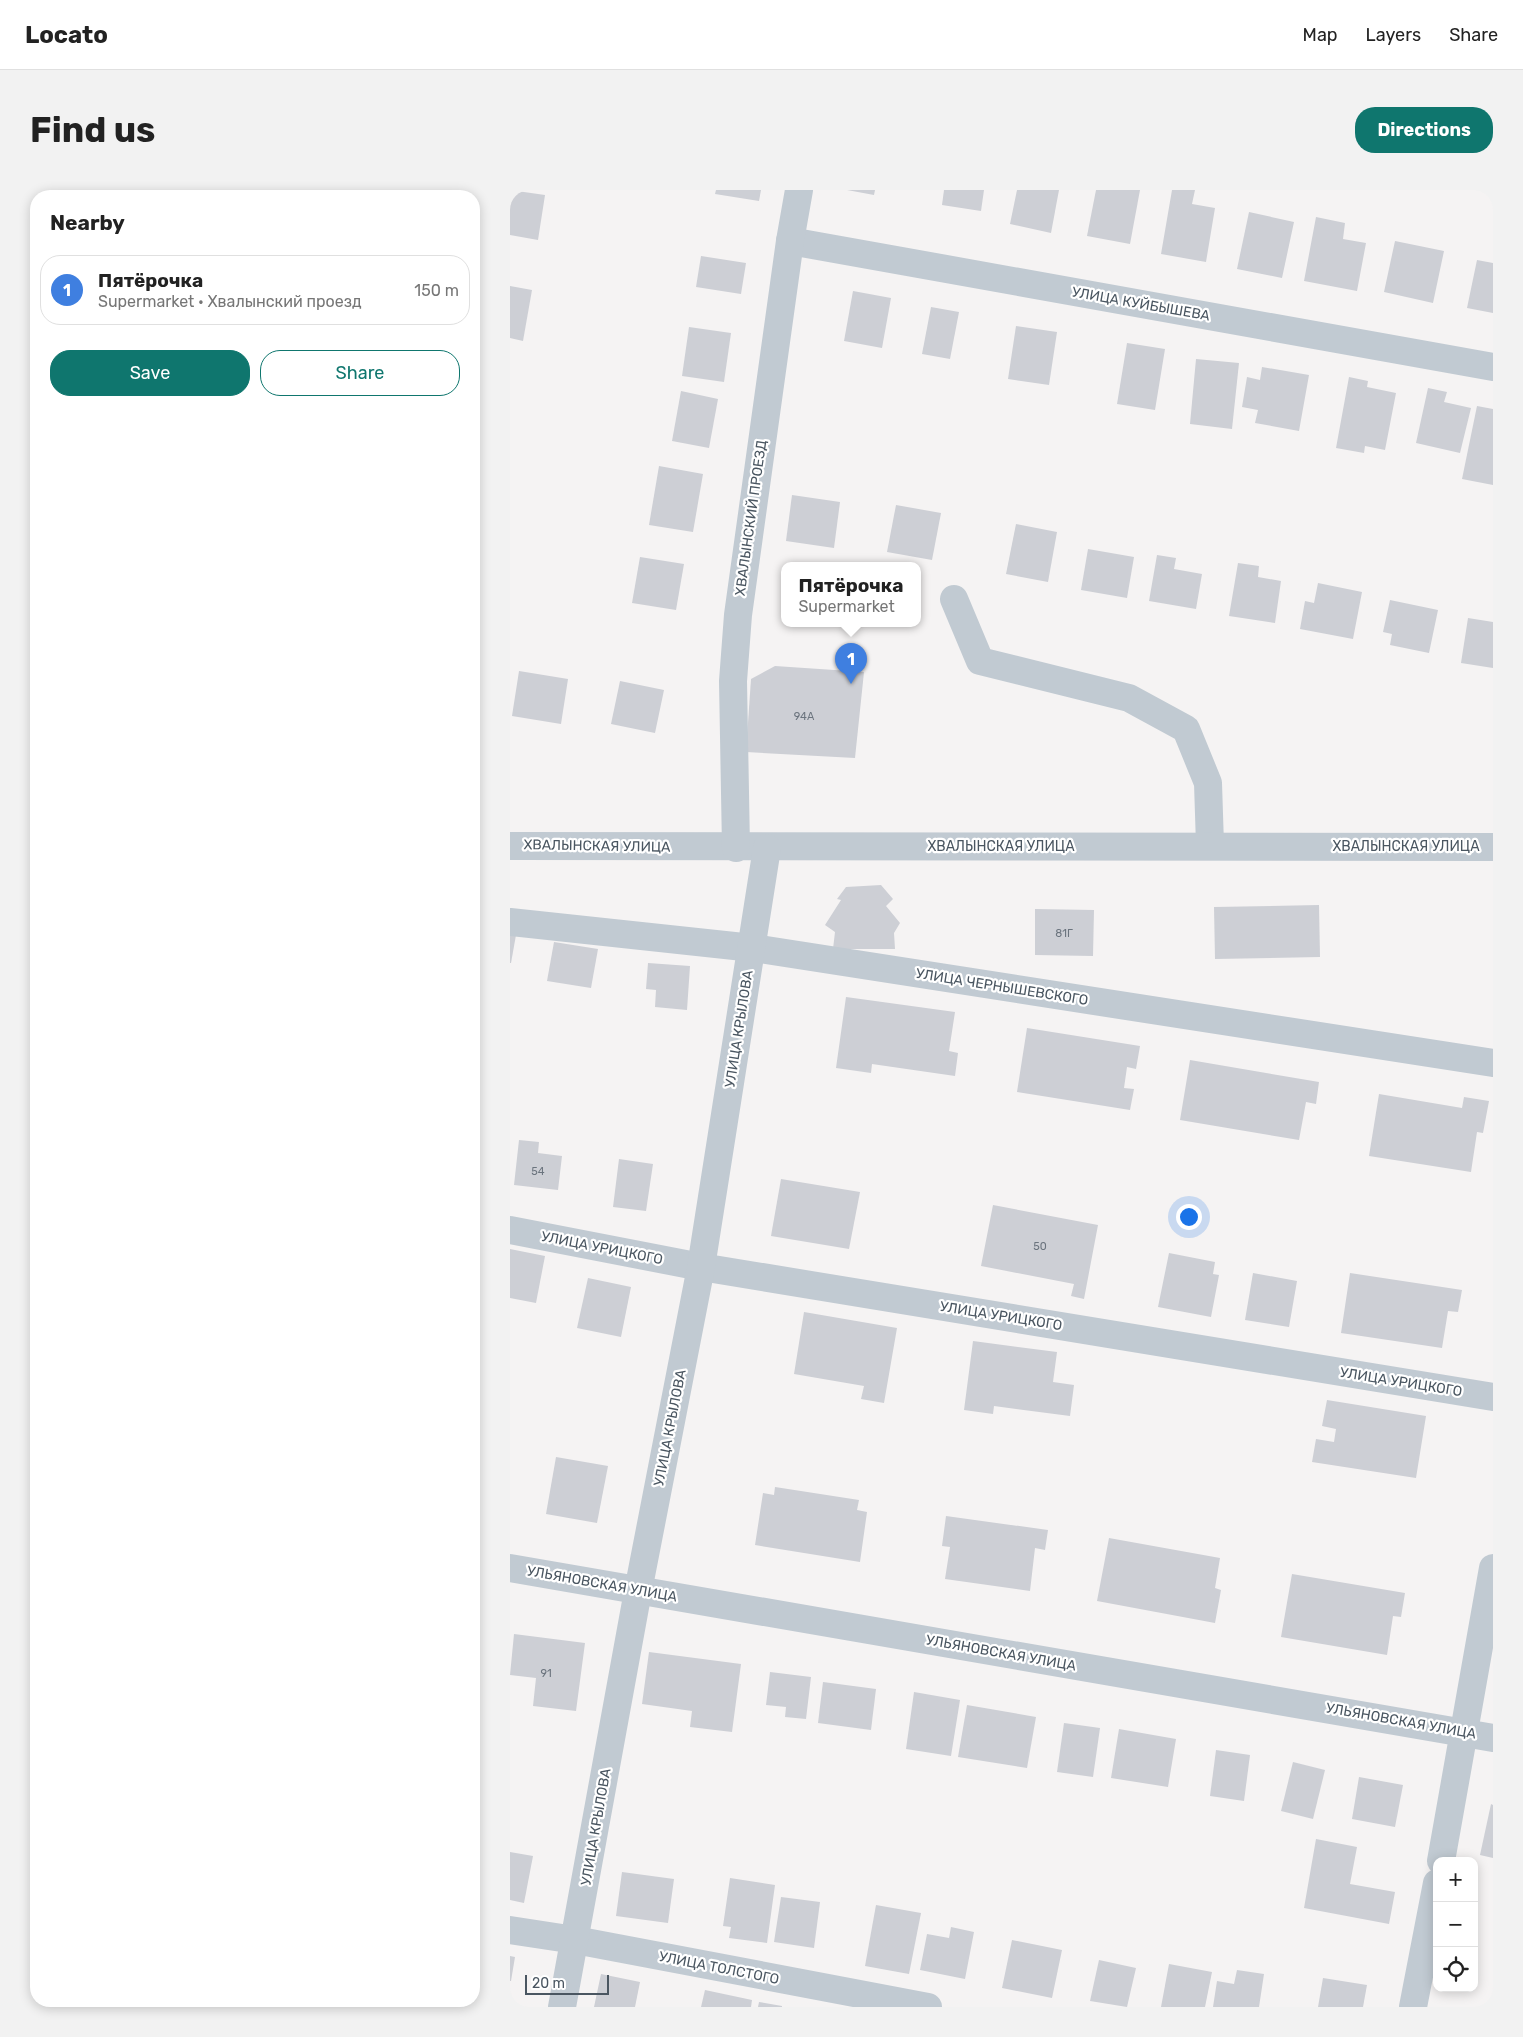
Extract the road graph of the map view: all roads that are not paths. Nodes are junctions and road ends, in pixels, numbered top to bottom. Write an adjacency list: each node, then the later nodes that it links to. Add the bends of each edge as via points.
1 (799, 190): 2 (street, ХВАЛЫНСКИЙ ПРОЕЗД)
2 (790, 241): 3 (street, УЛИЦА КУЙБЫШЕВА); 8 (street, ХВАЛЫНСКИЙ ПРОЕЗД, via 738,615 734,681)
3 (1493, 368)
4 (954, 600): 5 (street, via 980,661 1129,698 1186,728 1208,783)
5 (1210, 845): 7 (street, ХВАЛЫНСКАЯ УЛИЦА); 9 (street, ХВАЛЫНСКАЯ УЛИЦА)
6 (510, 846): 8 (street, ХВАЛЫНСКАЯ УЛИЦА)
7 (1493, 847)
8 (736, 848): 9 (street, ХВАЛЫНСКАЯ УЛИЦА)
9 (767, 848): 11 (street, УЛИЦА КРЫЛОВА)
10 (510, 922): 11 (street, УЛИЦА ЧЕРНЫШЕВСКОГО)
11 (753, 948): 12 (street, УЛИЦА ЧЕРНЫШЕВСКОГО); 14 (street, УЛИЦА КРЫЛОВА)
12 (1493, 1063)
13 (510, 1230): 14 (street, УЛИЦА УРИЦКОГО)
14 (701, 1267): 15 (street, УЛИЦА УРИЦКОГО); 18 (street, УЛИЦА КРЫЛОВА)
15 (1493, 1397)
16 (510, 1568): 18 (street, УЛЬЯНОВСКАЯ УЛИЦА)
17 (1493, 1568): 19 (street)
18 (638, 1591): 19 (street, УЛЬЯНОВСКАЯ УЛИЦА); 24 (street, УЛИЦА КРЫЛОВА)
19 (1465, 1732): 20 (street, УЛЬЯНОВСКАЯ УЛИЦА); 21 (street)
20 (1493, 1738)
21 (1442, 1857)
22 (1433, 1902): 27 (street)
23 (510, 1930): 24 (street, УЛИЦА ТОЛСТОГО)
24 (575, 1940): 25 (street, УЛИЦА КРЫЛОВА); 26 (street, УЛИЦА ТОЛСТОГО)
25 (562, 2007)
26 (928, 2007)
27 (1413, 2007)

